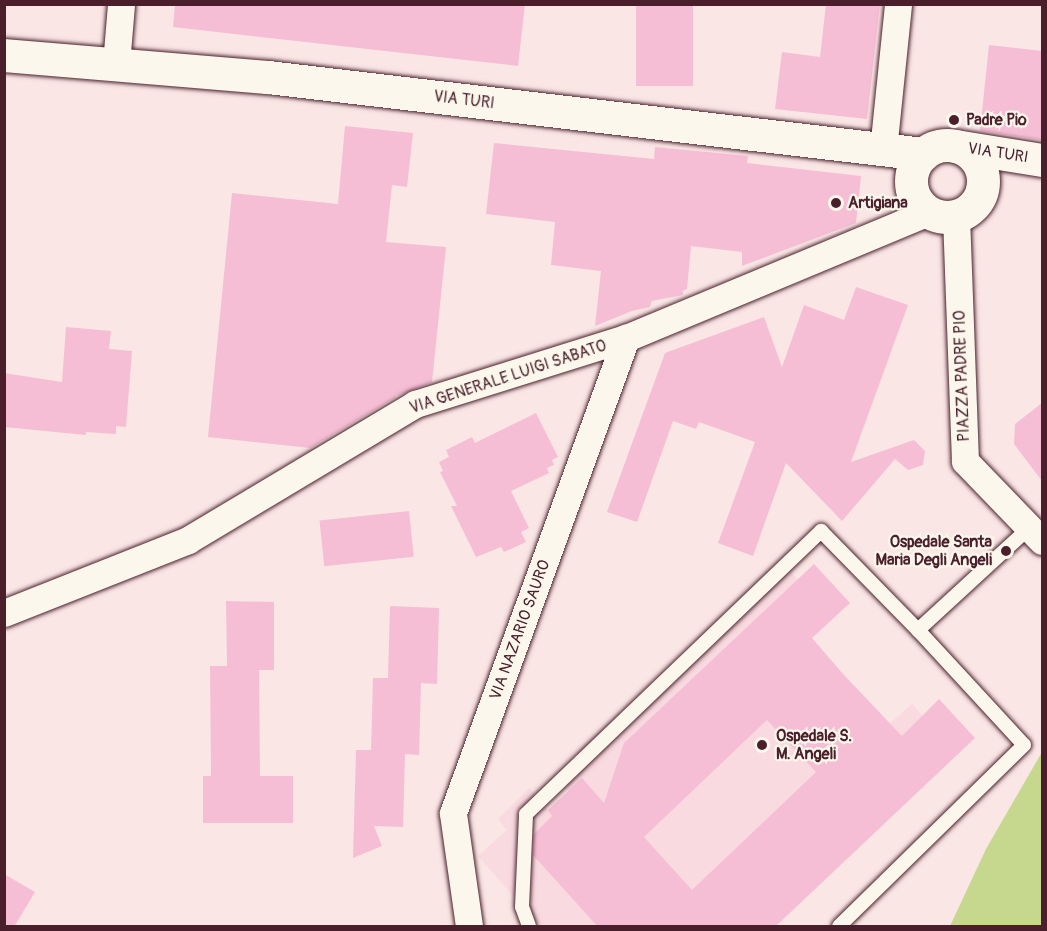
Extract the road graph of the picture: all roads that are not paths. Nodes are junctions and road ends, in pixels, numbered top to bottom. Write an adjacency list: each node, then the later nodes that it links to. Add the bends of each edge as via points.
1 (121, 4): 4 (street)
2 (897, 4): 6 (street)
3 (4, 56): 4 (street, VIA TURI)
4 (116, 64): 6 (street, VIA TURI, via 268,77)
5 (954, 146): 7 (street); 8 (street, VIA TURI); 9 (street, via 972,156)
6 (883, 150): 7 (street, VIA TURI)
7 (922, 154): 10 (street, via 912,173 914,195)
8 (1042, 162): 9 (street, VIA TURI)
9 (983, 184): 10 (street, via 975,204)
10 (942, 214): 11 (street, VIA GENERALE LUIGI SABATO); 12 (street, PIAZZA PADRE PIO, via 965,461)
11 (626, 338): 13 (street, VIA GENERALE LUIGI SABATO, via 415,404 188,540); 15 (street, VIA NAZARIO SAURO, via 453,813)
12 (1036, 535): 14 (lane)
13 (4, 613)
14 (918, 630): 16 (lane, via 821,531 526,814 522,907); 17 (lane, via 1024,745)
15 (469, 927)
16 (530, 927)
17 (839, 927)

